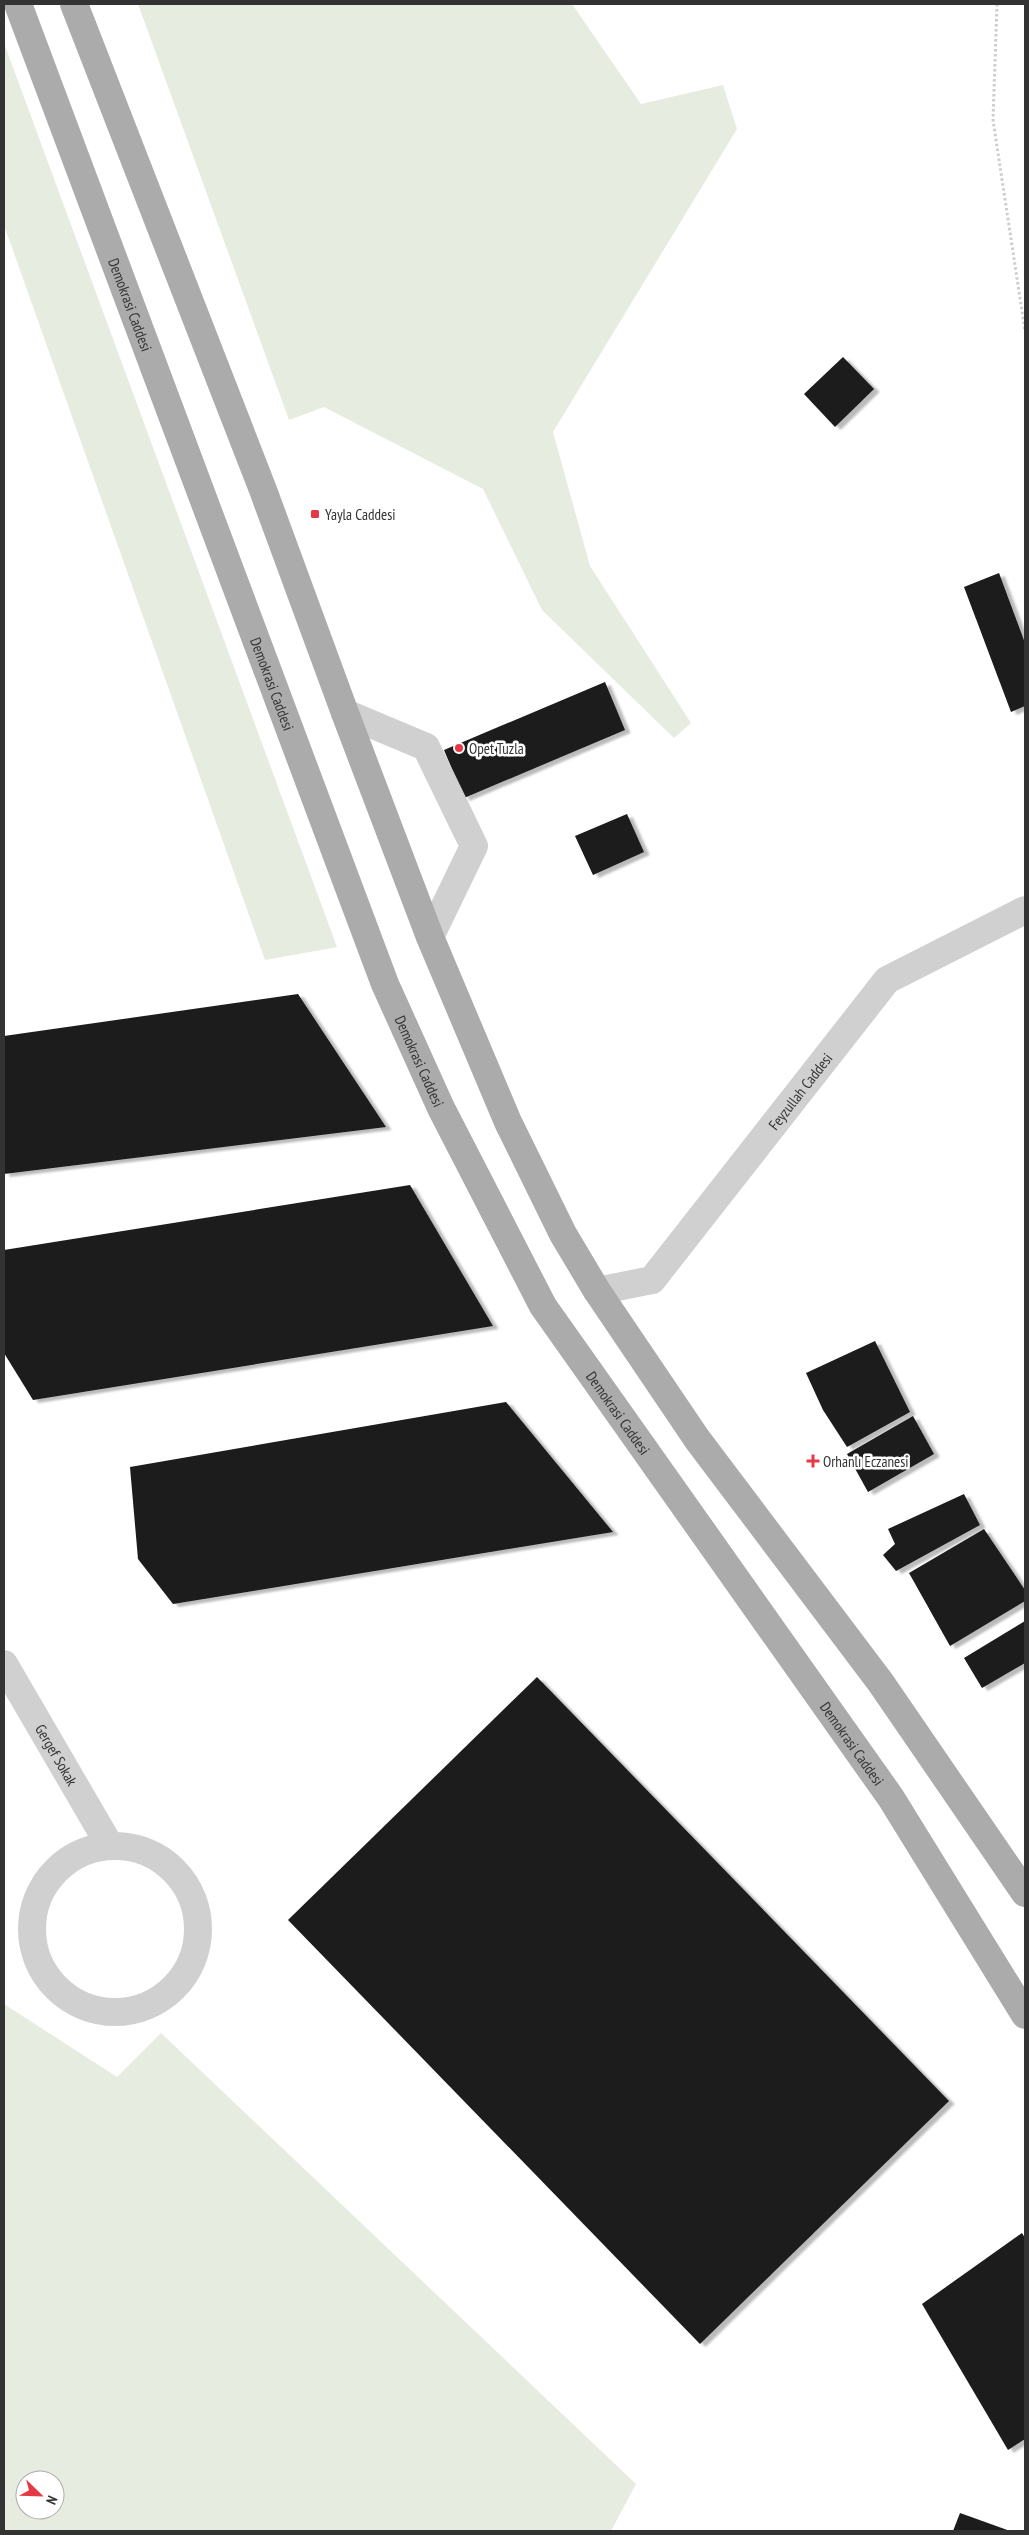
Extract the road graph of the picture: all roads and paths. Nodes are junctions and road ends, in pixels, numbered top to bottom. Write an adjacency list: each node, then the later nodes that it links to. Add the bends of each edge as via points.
1 (18, 4): 12 (main road, Demokrasi Caddesi, via 385,984 441,1108 543,1306 891,1798)
2 (74, 4): 5 (main road, via 263,490)
3 (997, 4): 4 (path, via 993,120)
4 (1025, 331)
5 (345, 714): 7 (main road); 7 (street, via 426,747 474,846)
6 (1025, 910): 8 (street, Feyzullah Caddesi, via 887,980 652,1280)
7 (430, 937): 8 (main road, via 508,1122 563,1234)
8 (597, 1291): 11 (main road, via 697,1439 881,1683)
9 (4, 1664): 10 (street, Gergef Sokak)
10 (110, 1846): 10 (street, via 84,1852 62,1866 43,1888 33,1915 33,1944 43,1971 62,1993 86,2008 114,2013 143,2008 168,1994 185,1974 196,1951 198,1924 193,1899 180,1876 160,1859 136,1849)
11 (1025, 1893)
12 (1025, 2014)

